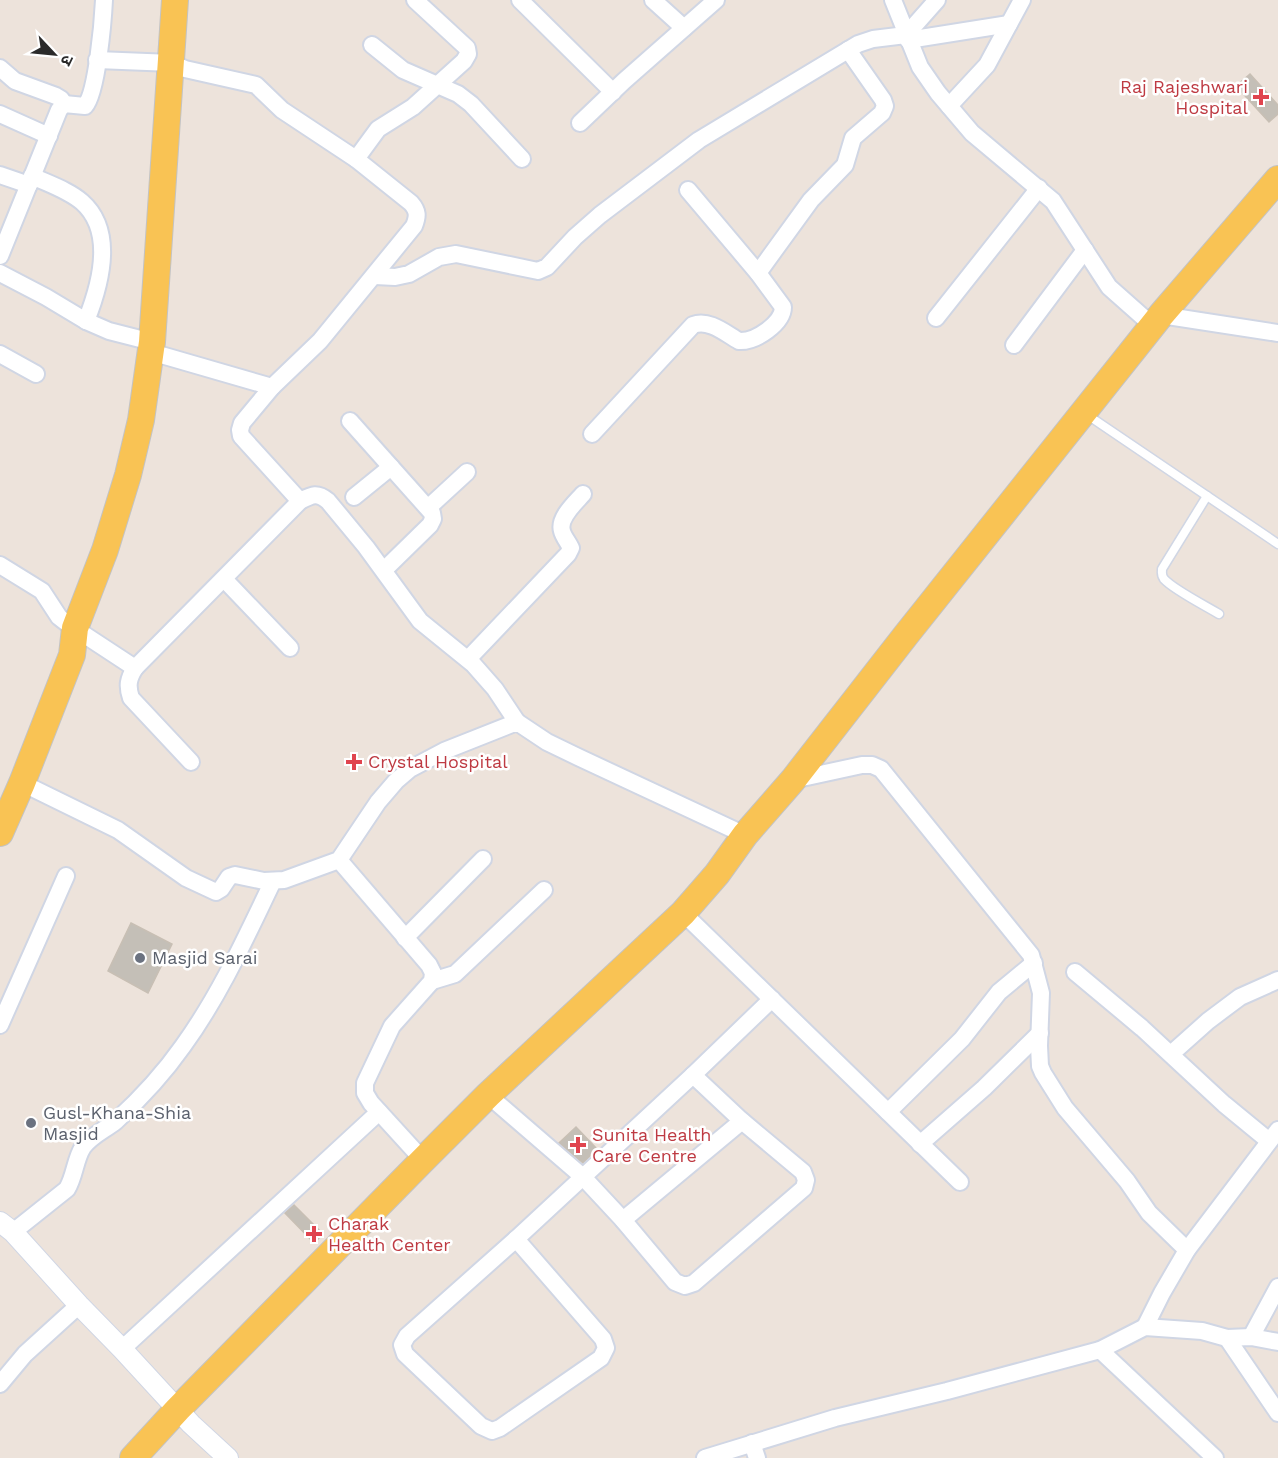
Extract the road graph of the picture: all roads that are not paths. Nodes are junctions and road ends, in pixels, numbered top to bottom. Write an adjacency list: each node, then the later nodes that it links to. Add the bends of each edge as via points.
1 (104, 0): 16 (street)
2 (175, 0): 17 (main road)
3 (189, 0): 17 (main road)
4 (415, 0): 19 (street, via 467,48 464,61)
5 (520, 0): 20 (street)
6 (653, 0): 12 (street)
7 (716, 0): 12 (street)
8 (892, 0): 13 (street)
9 (937, 0): 13 (street)
10 (1022, 0): 11 (street)
11 (1009, 24): 13 (street); 22 (street, via 987,65)
12 (684, 28): 20 (street)
13 (907, 37): 15 (street, via 873,39); 22 (street, via 925,76)
14 (372, 45): 19 (street, via 403,70)
15 (848, 50): 36 (street, via 885,106 853,138 845,165 811,200); 37 (street, via 699,140 600,215 538,272 456,254 439,257 409,274)
16 (97, 60): 17 (street); 21 (street, via 89,102 85,106)
17 (178, 66): 26 (street, via 256,85 282,110); 43 (main road)
18 (0, 68): 21 (street, via 15,81 56,96)
19 (437, 85): 26 (street, via 413,107 378,129); 27 (street, via 471,104)
20 (613, 92): 24 (street)
21 (63, 105): 25 (street)
22 (949, 106): 31 (street, via 977,137)
23 (0, 114): 25 (street)
24 (580, 123)
25 (49, 136): 30 (street)
26 (356, 159): 37 (street, via 411,203 418,217)
27 (522, 159)
28 (0, 174): 30 (street)
29 (1278, 178): 40 (main road)
30 (30, 181): 34 (street); 39 (street, via 72,195 91,211 96,221 103,260)
31 (1039, 188): 33 (street, via 1060,210); 38 (street)
32 (688, 190): 36 (street)
33 (1084, 250): 40 (street, via 1113,292); 42 (street)
34 (0, 256)
35 (0, 273): 39 (street)
36 (758, 273): 49 (street, via 783,307 779,320 745,341 709,324 693,325)
37 (375, 276): 46 (street, via 320,341)
38 (936, 318)
39 (86, 321): 43 (street)
40 (1157, 321): 41 (street); 47 (main road)
41 (1278, 333)
42 (1014, 345)
43 (156, 349): 46 (street); 62 (main road, via 154,427 130,520)
44 (0, 354): 45 (street)
45 (36, 374)
46 (272, 387): 55 (street, via 242,423 241,436)
47 (1084, 412): 53 (lane); 68 (main road)
48 (350, 421): 50 (street)
49 (592, 434)
50 (391, 467): 54 (street); 56 (street)
51 (467, 472): 56 (street)
52 (583, 494): 64 (street, via 561,524 571,548 568,554)
53 (1207, 496): 57 (lane); 61 (lane, via 1161,574)
54 (354, 497)
55 (300, 501): 59 (street, via 313,494 321,495); 60 (street)
56 (429, 507): 59 (street, via 433,519 430,525)
57 (1278, 544)
58 (0, 565): 62 (street, via 42,591)
59 (384, 570): 64 (street, via 420,621)
60 (224, 579): 63 (street); 65 (street)
61 (1220, 614)
62 (78, 640): 65 (street); 69 (main road)
63 (290, 648)
64 (468, 659): 66 (street, via 495,688)
65 (135, 668): 67 (street, via 129,677 131,698)
66 (517, 722): 71 (street, via 578,757); 73 (street, via 410,769 378,802)
67 (191, 762)
68 (793, 780): 71 (main road); 79 (street, via 862,765 880,769 1027,949)
69 (22, 783): 70 (main road); 75 (street, via 118,830 209,890 216,892 235,875)
70 (0, 833)
71 (745, 835): 77 (main road)
72 (483, 859): 78 (street)
73 (339, 860): 75 (street); 78 (street)
74 (66, 876): 84 (street)
75 (273, 881): 98 (street, via 227,975 183,1047 132,1106 90,1139 82,1149 67,1189)
76 (544, 890): 82 (street, via 455,974)
77 (683, 913): 83 (street); 88 (main road)
78 (405, 938): 82 (street, via 429,965)
79 (1034, 963): 85 (street, via 1041,993); 90 (street, via 999,992 962,1039)
80 (1075, 972): 86 (street)
81 (1278, 980): 86 (street, via 1240,997)
82 (432, 981): 89 (street, via 392,1026 365,1083 365,1093)
83 (772, 999): 87 (street); 90 (street)
84 (0, 1025)
85 (1040, 1033): 93 (street); 100 (street, via 1040,1066 1065,1108 1149,1213)
86 (1171, 1054): 92 (street, via 1224,1104)
87 (693, 1075): 91 (street); 95 (street)
88 (488, 1095): 94 (main road); 95 (street)
89 (379, 1112): 94 (street); 107 (street)
90 (888, 1112): 93 (street)
91 (742, 1121): 97 (street); 97 (street, via 803,1172 804,1188 693,1283 685,1287 675,1282)
92 (1274, 1135): 100 (street)
93 (921, 1144): 96 (street)
94 (423, 1160): 110 (main road)
95 (583, 1177): 97 (street); 99 (street)
96 (960, 1182)
97 (623, 1220)
98 (7, 1227): 102 (street)
99 (516, 1239): 99 (street, via 407,1336 402,1345 405,1354 481,1426 492,1431 601,1358 606,1348 603,1339)
100 (1187, 1250): 103 (street)
101 (1278, 1287): 104 (street)
102 (79, 1305): 107 (street); 109 (street, via 25,1354)
103 (1145, 1326): 105 (street, via 1202,1331); 108 (street)
104 (1251, 1337): 105 (street); 106 (street)
105 (1227, 1338): 111 (street)
106 (1278, 1342)
107 (122, 1349): 110 (street)
108 (1100, 1350): 112 (street, via 835,1418); 116 (street)
109 (0, 1384)
110 (178, 1409): 113 (main road); 114 (street)
111 (1278, 1413)
112 (755, 1451): 115 (street)
113 (133, 1458)
114 (228, 1458)
115 (705, 1458)
116 (1215, 1458)

